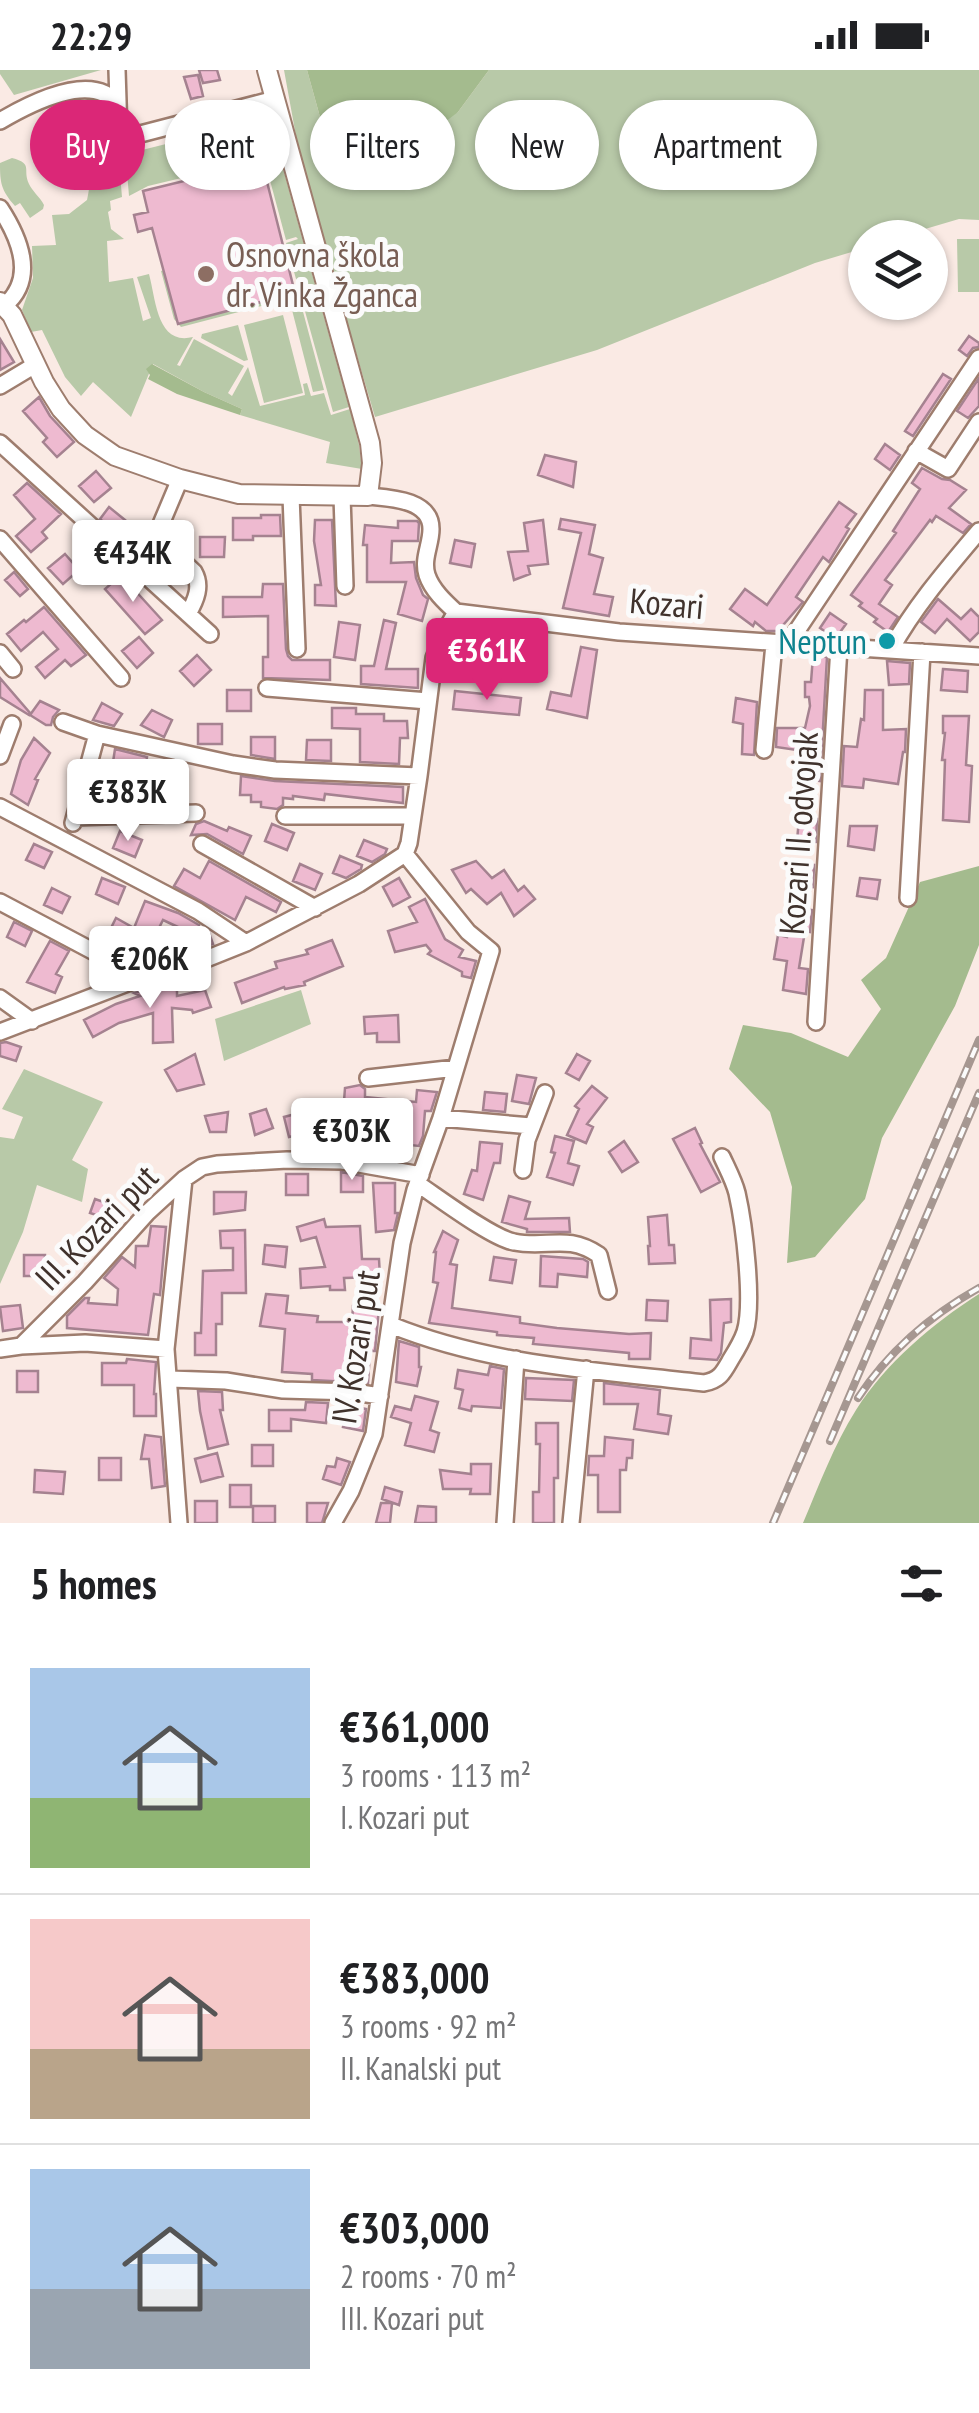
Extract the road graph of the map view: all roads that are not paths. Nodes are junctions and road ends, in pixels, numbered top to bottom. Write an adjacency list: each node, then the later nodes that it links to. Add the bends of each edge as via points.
1 (115, 70): 3 (street); 6 (street)
2 (267, 70): 4 (street)
3 (79, 88): 5 (street, via 97,88); 7 (street)
4 (274, 99): 8 (street); 22 (street, via 370,442)
5 (114, 100)
6 (118, 100)
7 (0, 121)
8 (145, 133)
9 (0, 208): 10 (street)
10 (19, 244): 11 (street); 12 (street, via 22,279)
11 (0, 246)
12 (2, 303): 14 (street)
13 (979, 358): 18 (street)
14 (35, 365): 15 (street); 19 (street, via 62,409 100,447)
15 (0, 386)
16 (979, 422): 18 (street, via 948,469)
17 (0, 443): 27 (street)
18 (916, 450): 29 (street)
19 (180, 480): 20 (street, via 227,492); 27 (street, via 156,536 197,578)
20 (291, 496): 21 (street); 31 (street)
21 (342, 496): 22 (street); 25 (street)
22 (368, 496): 26 (street, via 411,503 424,512 431,529 428,579)
23 (979, 531): 32 (street)
24 (0, 539): 37 (street)
25 (345, 586)
26 (456, 612): 29 (street, Kozari); 39 (street, via 434,658)
27 (188, 614): 28 (street)
28 (210, 634)
29 (781, 644): 30 (street, Kozari); 43 (street)
30 (839, 647): 32 (street, Kozari); 61 (street, Kozari II. odvojak)
31 (297, 649)
32 (891, 649): 34 (street, Kozari)
33 (0, 652): 36 (street)
34 (922, 652): 35 (street, Kozari); 54 (street)
35 (979, 656)
36 (13, 668)
37 (121, 678)
38 (267, 688): 39 (street)
39 (428, 701): 45 (street)
40 (63, 722): 42 (street)
41 (12, 724): 44 (street)
42 (96, 734): 45 (street, via 275,770); 50 (street)
43 (764, 750)
44 (0, 756)
45 (419, 776): 49 (street)
46 (0, 807): 51 (street)
47 (196, 813): 50 (street)
48 (284, 816): 49 (street)
49 (413, 816): 53 (street)
50 (75, 817): 51 (street)
51 (67, 840): 57 (street)
52 (202, 844): 56 (street)
53 (404, 854): 56 (street); 63 (street, via 491,951)
54 (908, 898)
55 (0, 902): 58 (street, via 120,966)
56 (315, 908): 57 (street)
57 (246, 943): 58 (street)
58 (133, 981): 60 (street)
59 (0, 998): 60 (street)
60 (32, 1021): 62 (street)
61 (816, 1022)
62 (0, 1032)
63 (456, 1068): 64 (street); 66 (street)
64 (368, 1078)
65 (545, 1094): 67 (street)
66 (442, 1118): 67 (street); 71 (street)
67 (531, 1126): 69 (street)
68 (722, 1157): 78 (street, via 736,1191 749,1290 746,1329 722,1376 704,1383)
69 (523, 1170)
70 (184, 1178): 71 (street, III. Kozari put, via 217,1164 288,1160 342,1161); 74 (street, III. Kozari put); 76 (street)
71 (419, 1180): 72 (street, via 511,1242 584,1245 599,1255); 73 (street, IV. Kozari put)
72 (608, 1291)
73 (391, 1326): 77 (street); 80 (street, IV. Kozari put)
74 (21, 1346): 75 (street); 76 (street)
75 (0, 1349)
76 (166, 1349): 79 (street)
77 (516, 1359): 78 (street); 83 (street)
78 (586, 1369): 84 (street)
79 (170, 1379): 80 (street); 81 (street)
80 (380, 1396): 82 (street, IV. Kozari put, via 367,1455)
81 (178, 1523)
82 (333, 1523)
83 (506, 1523)
84 (570, 1523)

